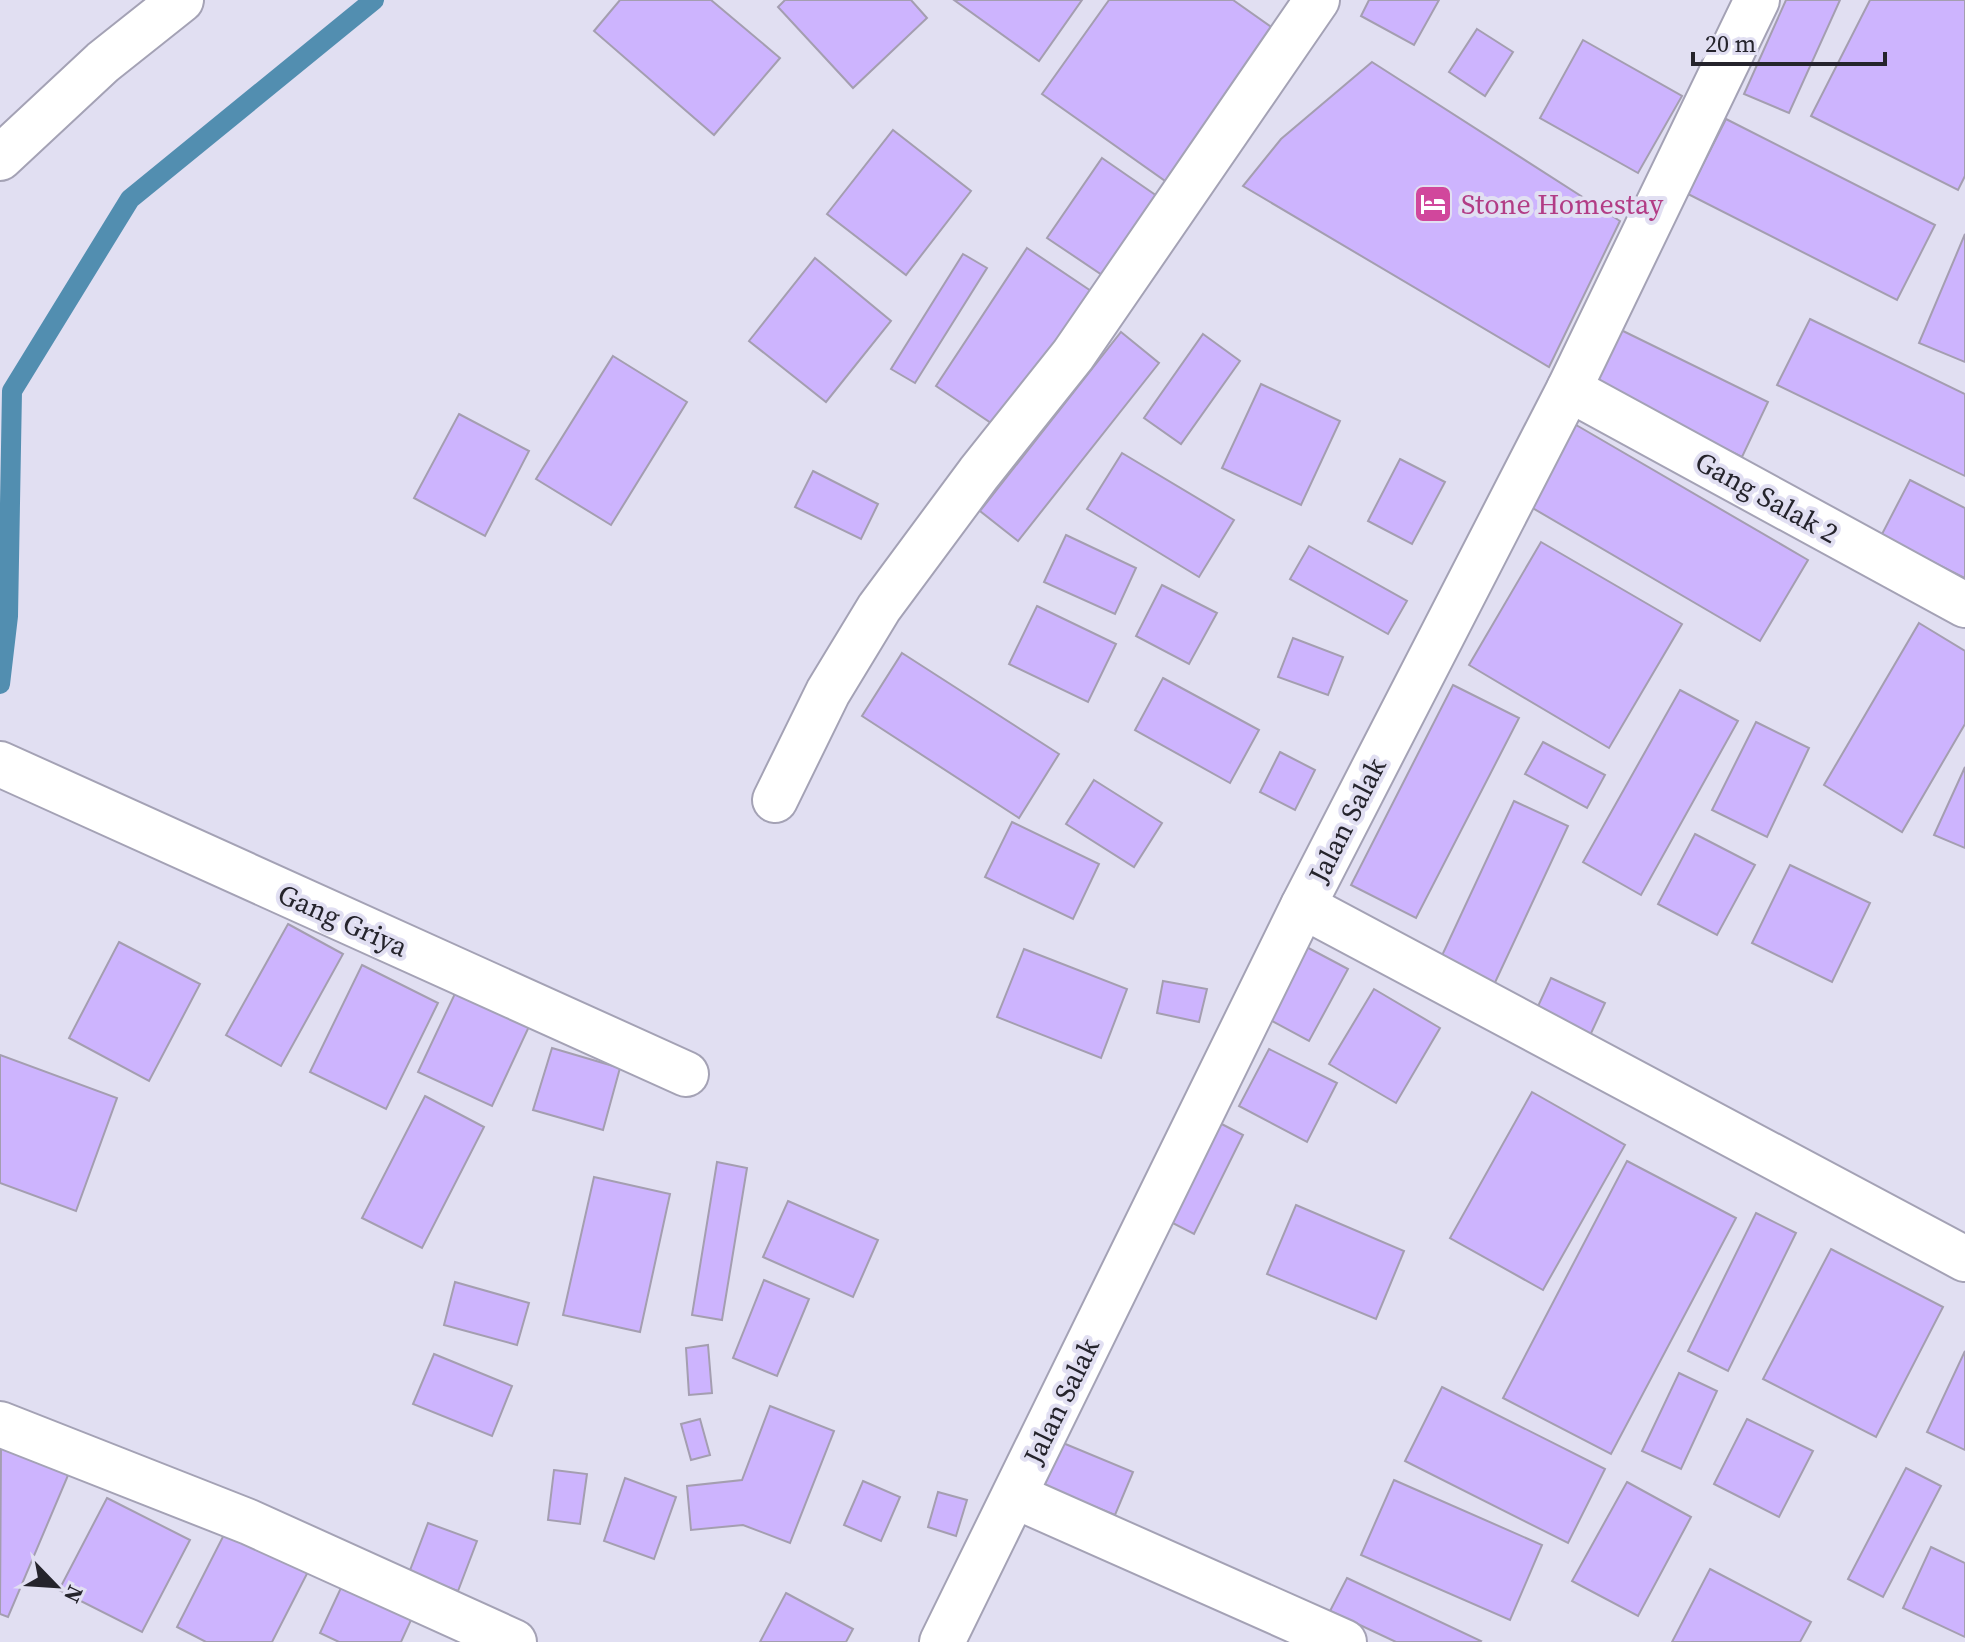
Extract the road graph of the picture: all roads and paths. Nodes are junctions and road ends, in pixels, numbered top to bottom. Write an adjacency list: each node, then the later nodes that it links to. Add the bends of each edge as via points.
1 (181, 0): 4 (street, via 103,62)
2 (1317, 0): 8 (street, via 1073,355 879,608 828,692)
3 (1757, 0): 5 (street, Jalan Salak)
4 (0, 158)
5 (1569, 389): 6 (street, Gang Salak 2); 9 (street, Jalan Salak)
6 (1965, 605)
7 (0, 764): 10 (street, Gang Griya)
8 (775, 800)
9 (1303, 906): 11 (street); 13 (street, Jalan Salak)
10 (686, 1074)
11 (1965, 1259)
12 (0, 1424): 14 (street, via 249,1522)
13 (1015, 1496): 15 (street, Jalan Salak); 16 (street)
14 (514, 1642)
15 (942, 1642)
16 (1344, 1642)

